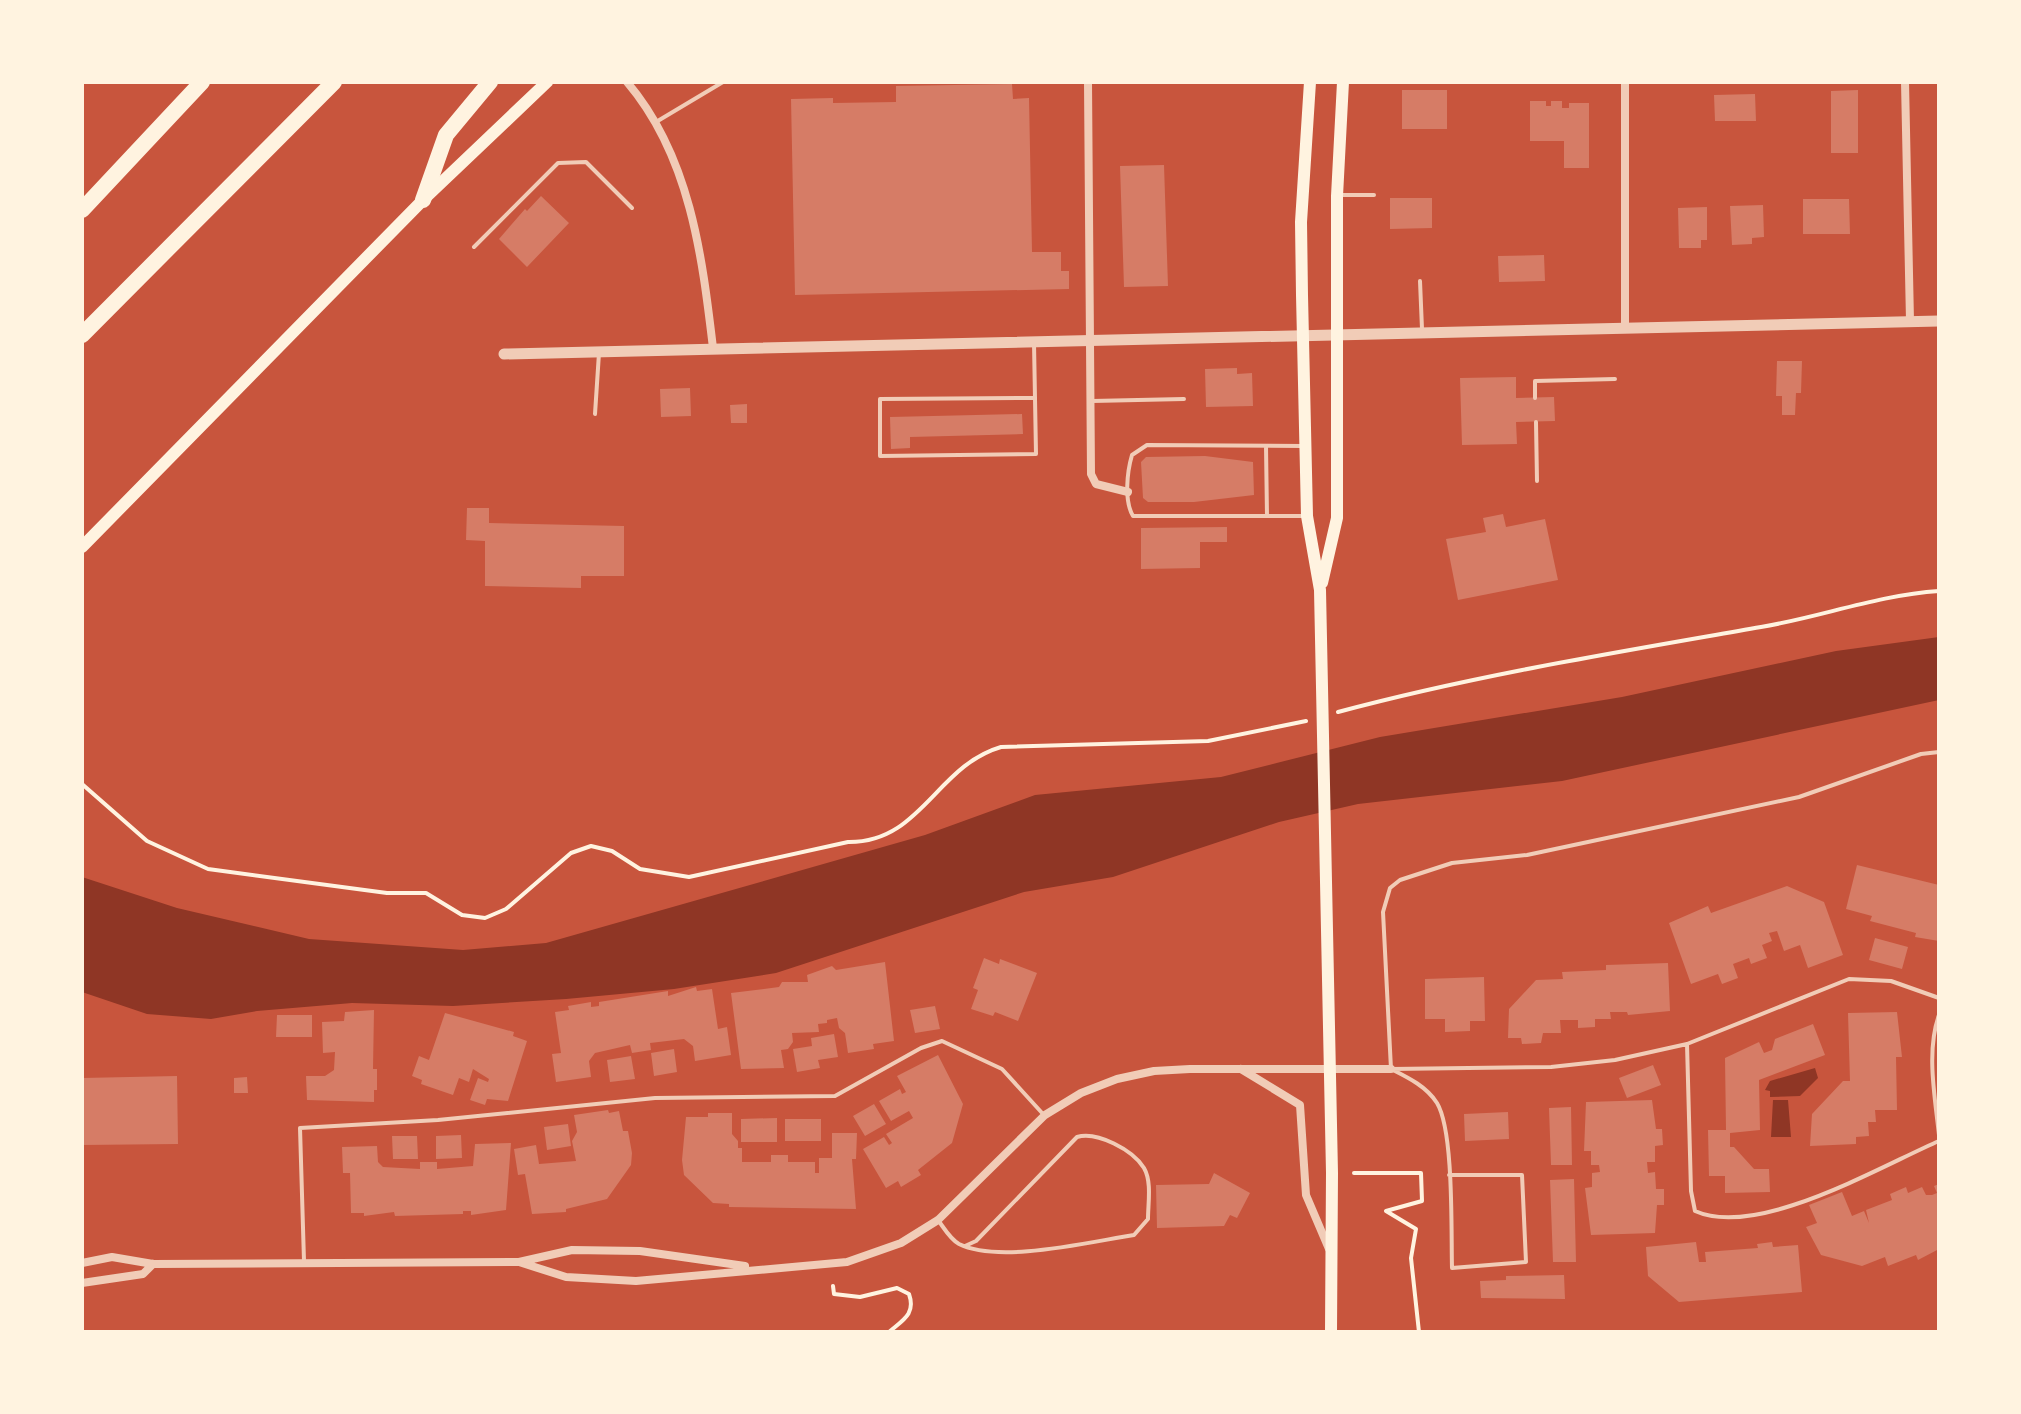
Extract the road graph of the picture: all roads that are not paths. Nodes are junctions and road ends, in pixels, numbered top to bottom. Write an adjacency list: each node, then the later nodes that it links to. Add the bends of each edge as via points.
1 (202, 82): 17 (highway)
2 (334, 82): 26 (highway)
3 (490, 82): 15 (highway, via 446,135)
4 (547, 82): 15 (main road)
5 (627, 82): 12 (street)
6 (723, 82): 12 (lane)
7 (1088, 82): 27 (street)
8 (1310, 82): 25 (main road, via 1301,222)
9 (1343, 82): 14 (main road)
10 (1625, 82): 22 (street)
11 (1905, 82): 20 (street)
12 (656, 122): 29 (street, via 690,208)
13 (1374, 195): 14 (lane)
14 (1337, 196): 24 (main road)
15 (423, 200): 45 (main road)
16 (632, 208): 18 (lane, via 586,162 558,163)
17 (82, 210)
18 (474, 247)
19 (1420, 281): 23 (lane)
20 (1910, 321): 21 (street); 22 (street)
21 (1939, 321)
22 (1625, 327): 23 (street)
23 (1422, 332): 24 (street)
24 (1337, 333): 25 (street); 46 (main road, via 1337,518)
25 (1303, 334): 27 (street); 40 (main road)
26 (82, 335)
27 (1089, 339): 28 (street); 36 (street)
28 (1034, 340): 29 (street); 33 (lane)
29 (713, 348): 30 (street)
30 (599, 350): 31 (street); 37 (lane)
31 (504, 354)
32 (1615, 379): 34 (lane, via 1535,381)
33 (1035, 398): 33 (lane, via 1036,454 880,456 880,399)
34 (1535, 398)
35 (1184, 399): 36 (lane)
36 (1090, 401): 42 (street, via 1091,474 1096,484)
37 (595, 414)
38 (1536, 422): 41 (lane)
39 (1266, 446): 40 (lane); 42 (lane, via 1147,445 1132,455); 43 (lane)
40 (1306, 446): 44 (main road)
41 (1537, 481)
42 (1128, 492): 43 (lane, via 1133,516)
43 (1267, 516): 44 (lane)
44 (1307, 516): 46 (main road)
45 (82, 547)
46 (1320, 590): 51 (main road)
47 (1939, 752): 53 (lane, via 1799,797 1527,855 1452,863 1400,880 1390,888 1383,912)
48 (1939, 998): 50 (lane, via 1891,981 1849,979)
49 (1939, 1015): 55 (lane, via 1934,1085)
50 (1687, 1044): 53 (lane, via 1551,1067); 55 (lane, via 1691,1191 1695,1211 1708,1217 1771,1214)
51 (1329, 1067): 52 (street); 53 (street); 59 (main road)
52 (1240, 1068): 54 (street, via 1154,1071 1117,1079); 59 (street, via 1300,1105 1306,1195)
53 (1391, 1069): 56 (lane, via 1421,1085 1438,1104)
54 (1045, 1115): 57 (street); 60 (lane, via 1002,1069 942,1041 835,1096 655,1098 300,1128)
55 (1939, 1138)
56 (1449, 1175): 56 (lane, via 1452,1268 1526,1262 1522,1175)
57 (938, 1220): 58 (lane, via 955,1242); 64 (street, via 875,1255)
58 (965, 1246): 58 (lane, via 976,1241 1077,1137 1088,1134 1107,1141 1143,1168 1148,1180 1148,1219 1134,1235 1002,1253)
59 (1333, 1260): 66 (main road)
60 (304, 1261): 61 (street); 63 (street)
61 (519, 1262): 64 (street, via 572,1250 640,1251); 64 (street, via 566,1277 636,1281)
62 (82, 1263): 63 (street, via 112,1257)
63 (153, 1264): 65 (street, via 143,1274)
64 (760, 1268)
65 (82, 1283)
66 (1331, 1332)

